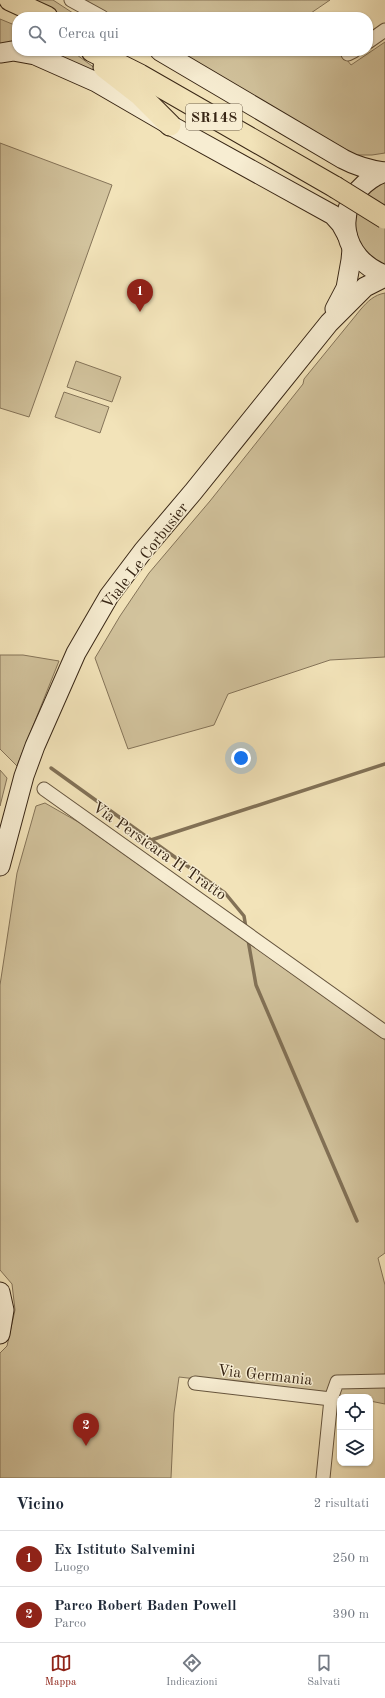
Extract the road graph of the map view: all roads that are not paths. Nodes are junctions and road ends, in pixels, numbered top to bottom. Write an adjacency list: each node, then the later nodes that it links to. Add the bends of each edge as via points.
1 (10, 0): 4 (main road)
2 (71, 0): 5 (street)
3 (0, 9): 6 (main road)
4 (36, 12)
5 (93, 12)
6 (12, 14)
7 (385, 30): 8 (street)
8 (373, 38)
9 (12, 51): 10 (street)
10 (0, 53)
11 (37, 56): 16 (street, via 96,82)
12 (89, 56): 16 (main road, via 140,95)
13 (102, 56): 18 (main road, SR148)
14 (120, 56): 18 (main road, SR148)
15 (168, 56): 17 (street, via 342,159 356,166)
16 (170, 124): 21 (street, via 333,215 341,224)
17 (385, 172): 21 (street, Viale Le Corbusier, via 372,178 359,189 350,203 346,219)
18 (338, 182): 19 (main road, SR148); 20 (main road, SR148, bridge)
19 (385, 206)
20 (385, 218)
21 (349, 242): 22 (street, via 361,261 373,271); 23 (street, Viale Le Corbusier, via 351,260 346,288)
22 (385, 276): 23 (street, Viale Le Corbusier, via 365,287)
23 (329, 323): 25 (street, Viale Le Corbusier, via 109,596 76,653 34,746)
24 (44, 789): 26 (street, Via Persicara II Tratto)
25 (0, 866)
26 (385, 1032)
27 (0, 1292): 28 (street, via 4,1310)
28 (0, 1334)
29 (385, 1381): 31 (street, Via Germania, via 338,1382)
30 (195, 1383): 31 (street, Via Germania)
31 (331, 1399): 32 (street, Via Germania)
32 (323, 1478)

